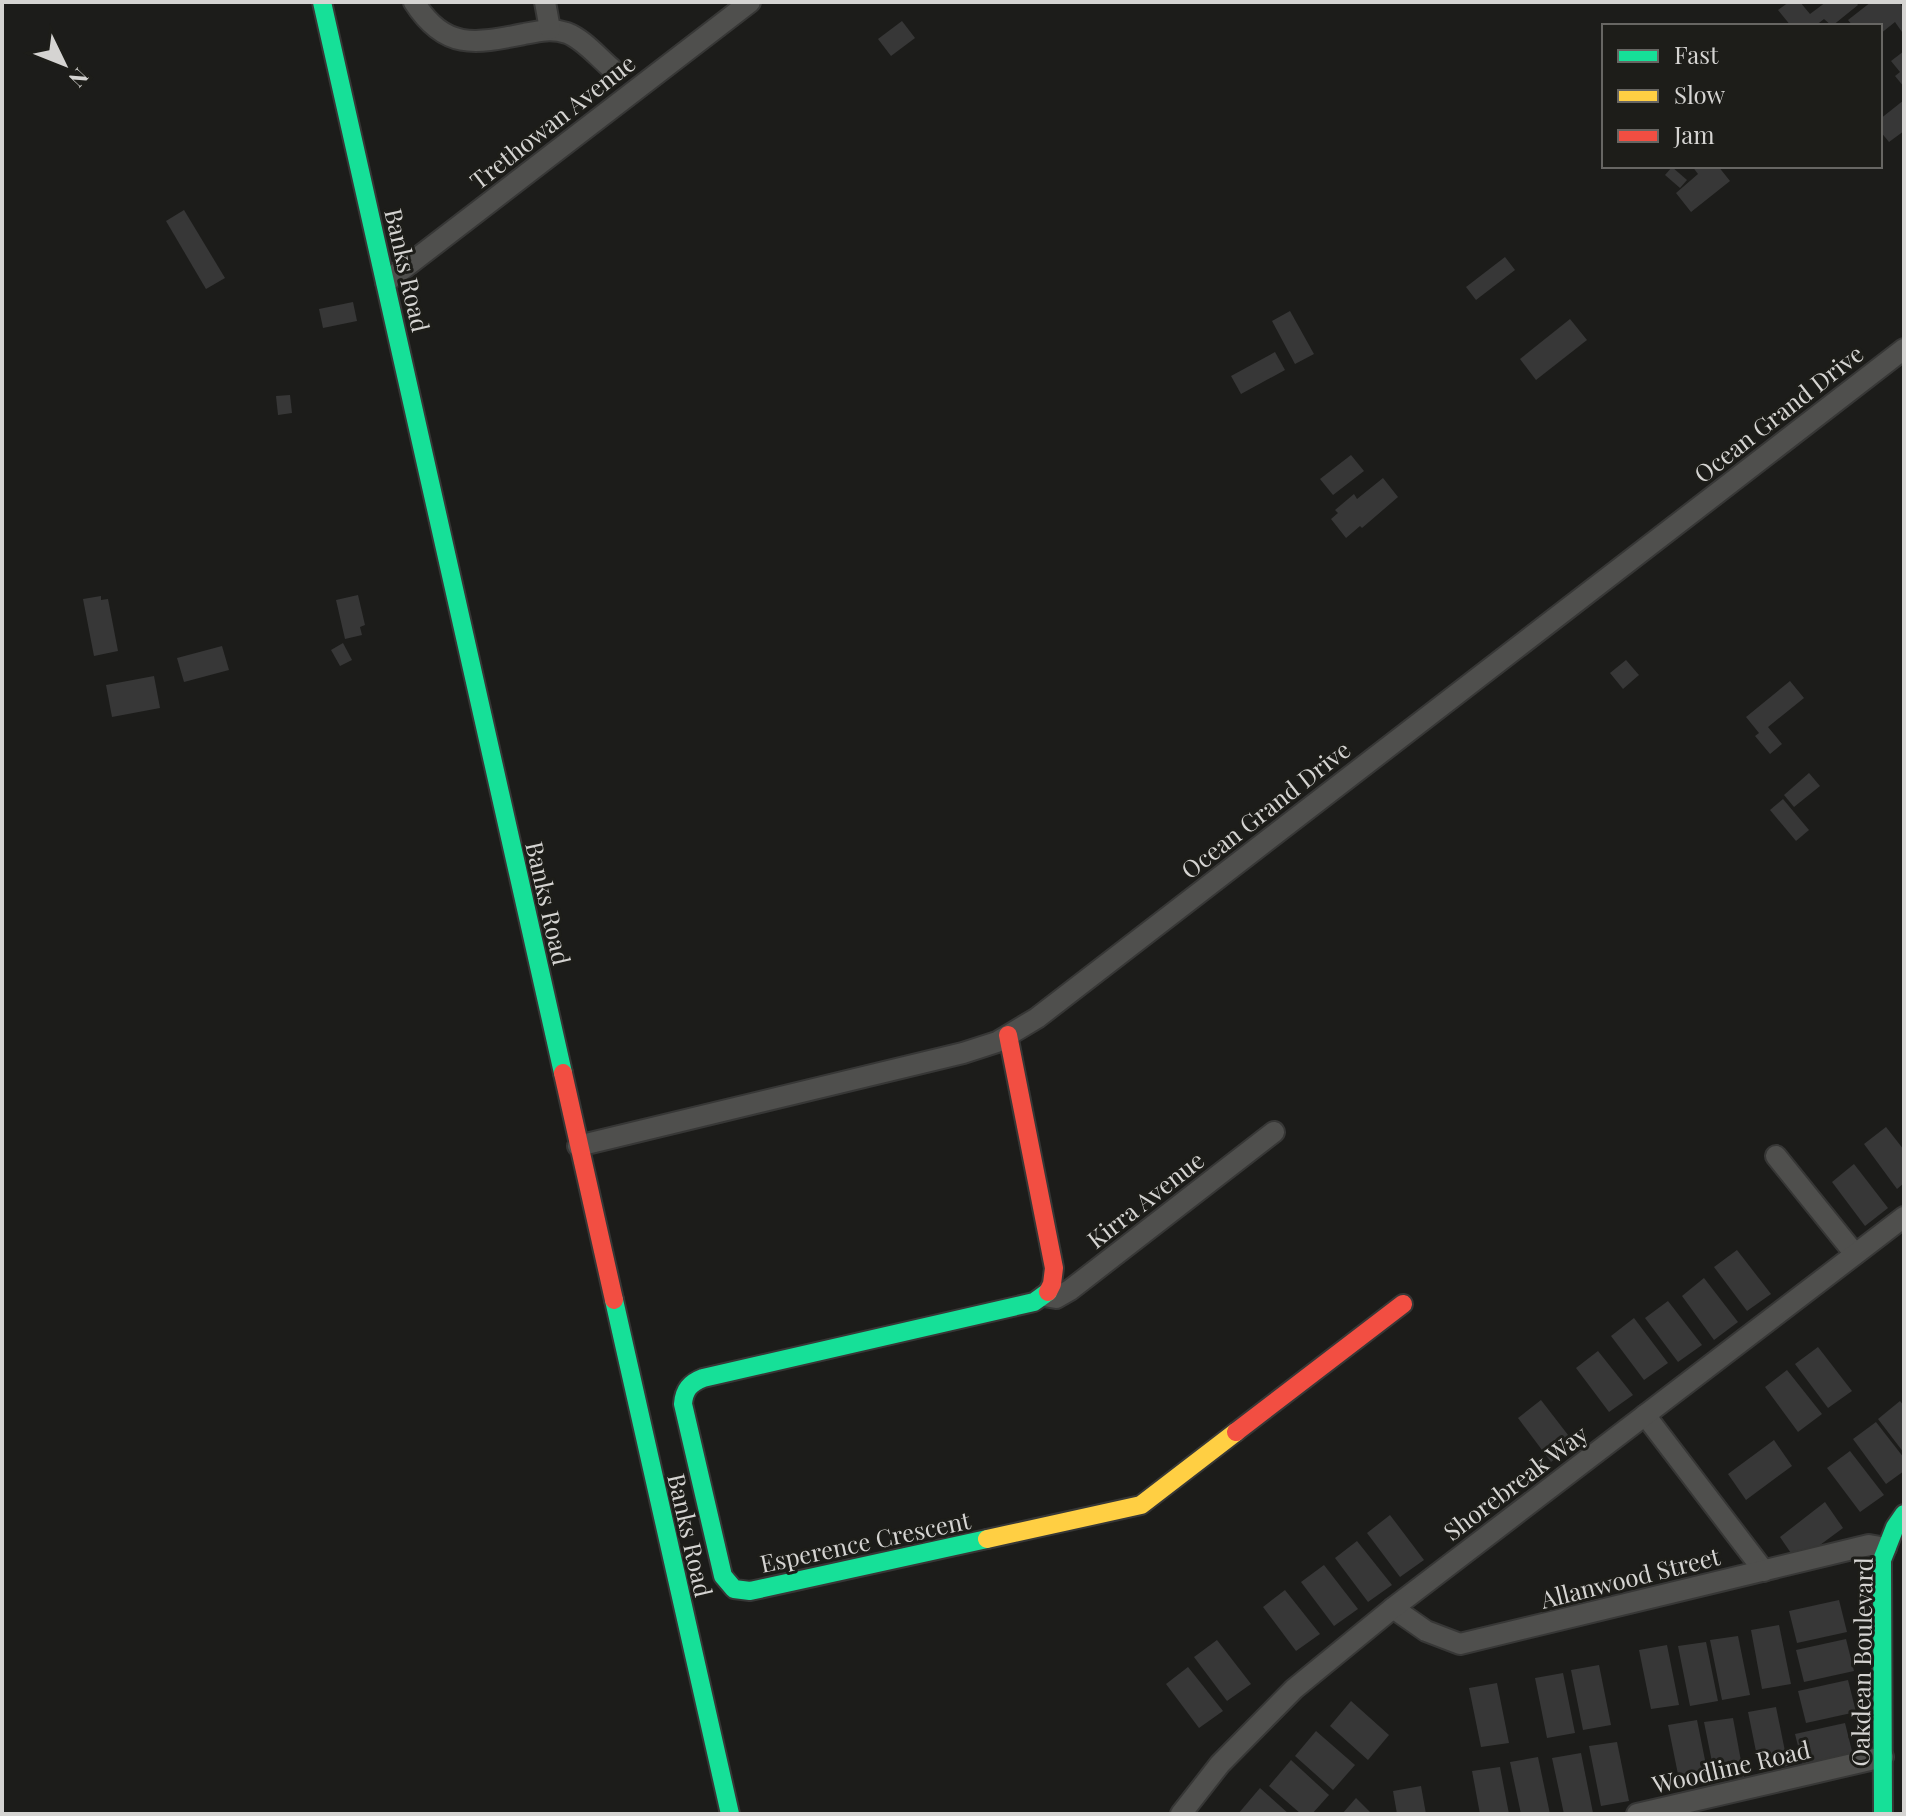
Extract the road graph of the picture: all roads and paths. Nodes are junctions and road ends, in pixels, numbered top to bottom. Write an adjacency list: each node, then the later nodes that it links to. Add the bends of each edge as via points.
1 (322, 2): 7 (street, Banks Road)
2 (414, 2): 5 (street, via 425,19 450,38 480,43)
3 (545, 2): 5 (street)
4 (750, 2): 7 (street, Trethowan Avenue)
5 (550, 29): 6 (street, via 571,34)
6 (611, 68)
7 (386, 282): 11 (street, Banks Road)
8 (1904, 349): 9 (street, Ocean Grand Drive, via 1037,1018)
9 (1008, 1035): 11 (street, Ocean Grand Drive, via 963,1053); 15 (street, via 1054,1268 1054,1282)
10 (1274, 1132): 15 (street, Kirra Avenue, via 1070,1290 1056,1298)
11 (578, 1146): 24 (street, Banks Road)
12 (1776, 1156): 14 (street)
13 (1904, 1217): 14 (street, Shorebreak Way)
14 (1855, 1254): 17 (street, Shorebreak Way)
15 (1044, 1296): 16 (street, Esperence Crescent, via 687,1386 683,1404 727,1585 750,1591 1141,1505)
16 (1403, 1304)
17 (1645, 1415): 20 (street); 21 (street, Shorebreak Way)
18 (1904, 1514): 19 (street, Oakdean Boulevard)
19 (1886, 1548): 20 (street, Allanwood Street, via 1869,1545); 22 (street, Oakdean Boulevard)
20 (1764, 1571): 21 (street, Allanwood Street, via 1460,1644 1426,1631)
21 (1393, 1608): 25 (street, Shorebreak Way, via 1294,1689 1220,1764)
22 (1883, 1757): 23 (street, Oakdean Boulevard); 26 (street, Woodline Road)
23 (1894, 1779): 27 (street, Oakdean Boulevard)
24 (730, 1814)
25 (1181, 1814)
26 (1637, 1814)
27 (1883, 1814)

